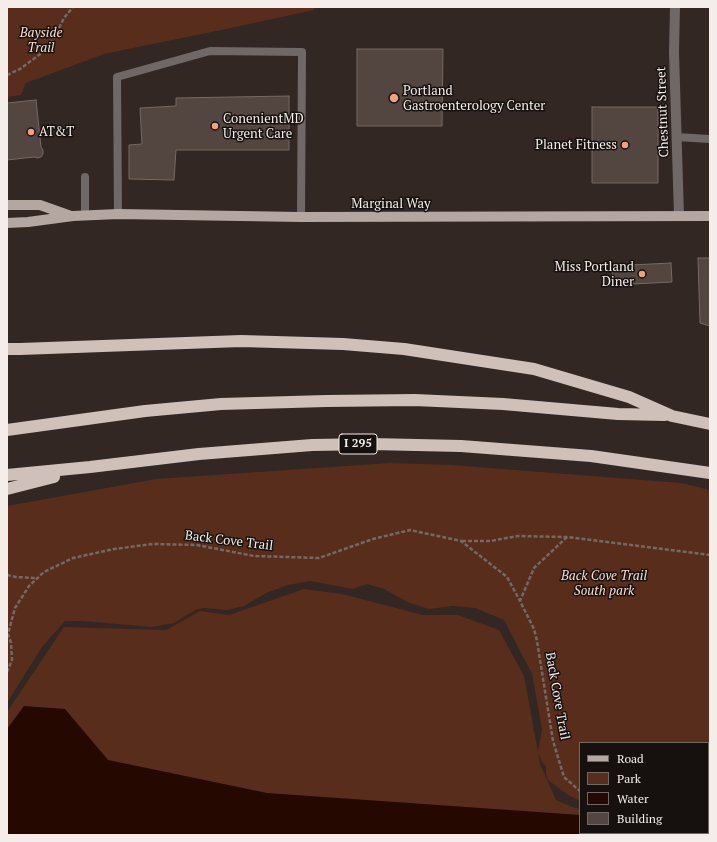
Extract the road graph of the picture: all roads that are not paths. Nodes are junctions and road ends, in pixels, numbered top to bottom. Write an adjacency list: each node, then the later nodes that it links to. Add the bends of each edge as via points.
1 (675, 7): 2 (street, Chestnut Street)
2 (676, 137): 3 (lane); 9 (street, Chestnut Street)
3 (710, 139)
4 (85, 177): 8 (lane)
5 (7, 205): 7 (main road, Marginal Way, via 40,205)
6 (118, 214): 8 (main road, Marginal Way); 11 (main road, Marginal Way); 11 (lane, via 117,77 210,51 302,52)
7 (73, 216): 8 (main road, Marginal Way); 12 (main road, Marginal Way)
8 (85, 216)
9 (679, 216): 10 (main road, Marginal Way); 11 (main road, Marginal Way)
10 (710, 216)
11 (301, 217)
12 (7, 223)
13 (7, 349): 14 (highway, via 241,341 343,344 404,349 534,370 629,397)
14 (672, 416): 15 (highway); 16 (highway, via 415,400 326,401 221,404 145,411)
15 (710, 424)
16 (7, 430)
17 (90, 467): 18 (highway, I 295, via 199,454 312,445 372,444 461,446 591,456); 19 (highway, I 295); 20 (highway)
18 (710, 473)
19 (7, 476)
20 (7, 489)

